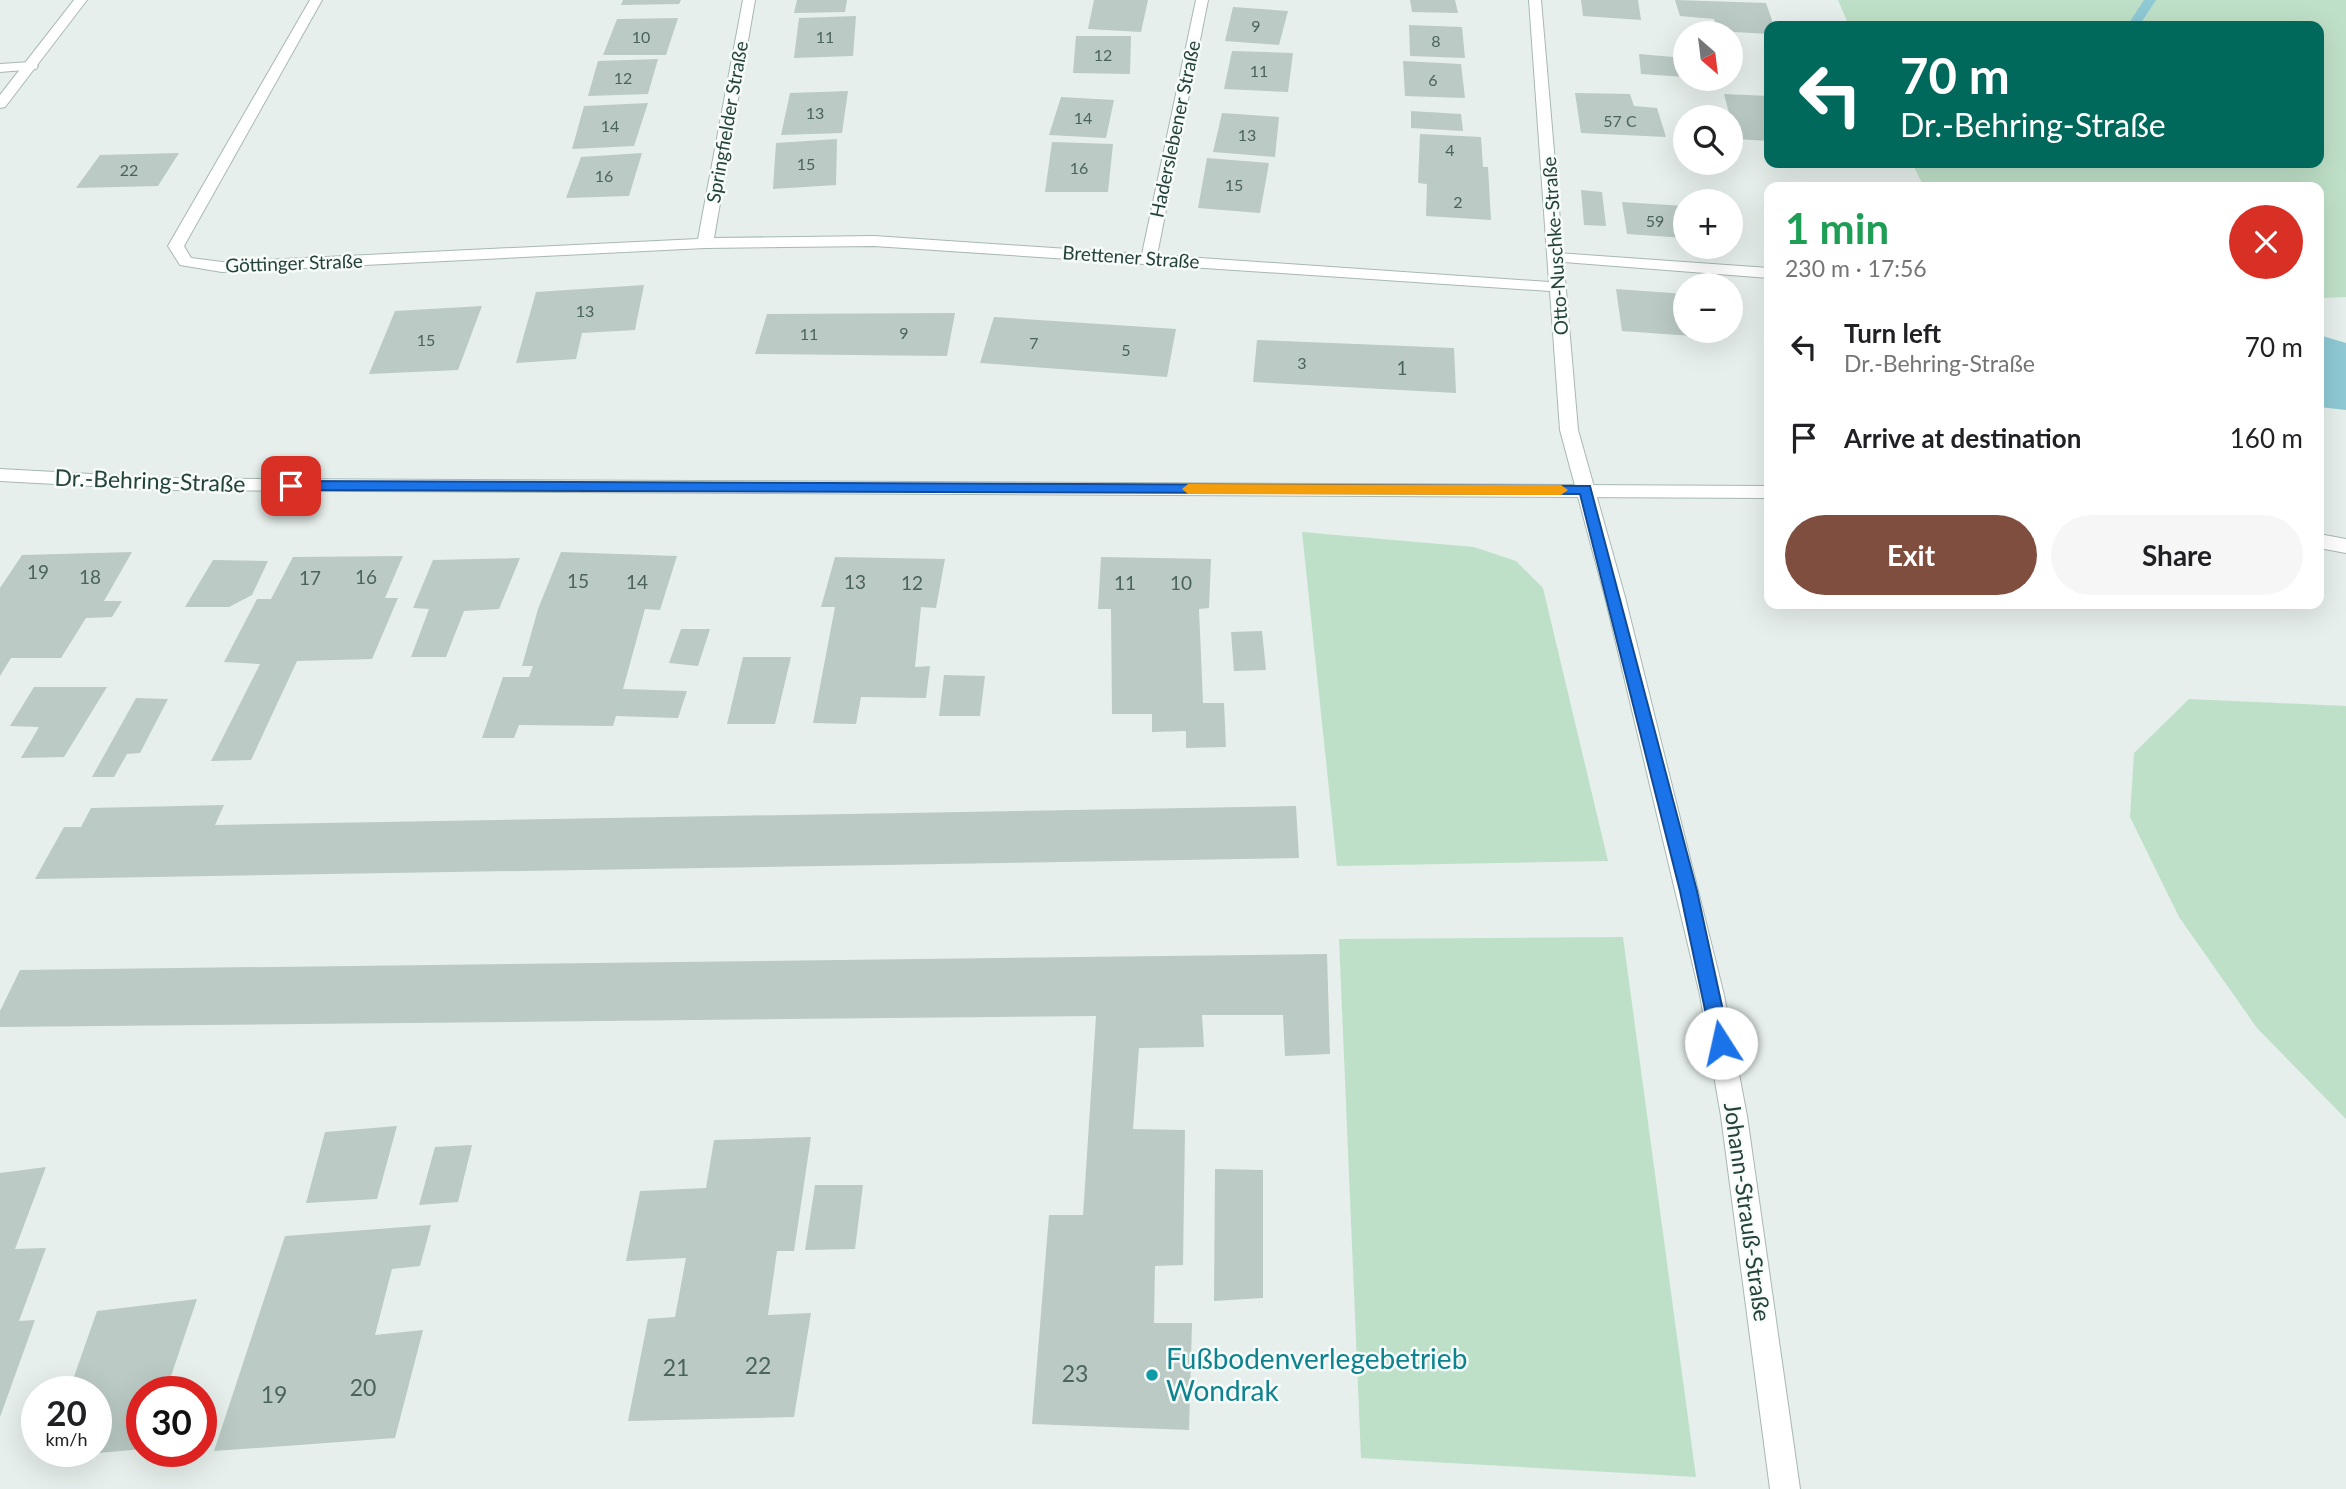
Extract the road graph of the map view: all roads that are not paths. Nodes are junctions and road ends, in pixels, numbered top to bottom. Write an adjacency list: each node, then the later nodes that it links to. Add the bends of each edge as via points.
1 (81, 0): 6 (street)
2 (316, 0): 9 (street, Göttinger Straße, via 176,246 186,262 222,267)
3 (749, 0): 9 (street, Springfielder Straße)
4 (1202, 0): 10 (street, Haderslebener Straße)
5 (1535, 0): 11 (street, Otto-Nuschke-Straße)
6 (31, 66): 7 (street); 8 (street)
7 (0, 68)
8 (0, 104)
9 (705, 243): 10 (street, Brettener Straße, via 874,241)
10 (1149, 258): 13 (street, Brettener Straße)
11 (1557, 258): 12 (street); 13 (street, Otto-Nuschke-Straße)
12 (1764, 273)
13 (1557, 287): 15 (street, Otto-Nuschke-Straße, via 1569,430)
14 (0, 475): 15 (street, Dr.-Behring-Straße, via 277,486)
15 (1585, 490): 16 (street, Dr.-Behring-Straße); 19 (street, Johann-Strauß-Straße, via 1712,995 1734,1116)
16 (1764, 492)
17 (2324, 542): 18 (street)
18 (2346, 546)
19 (1785, 1489)

